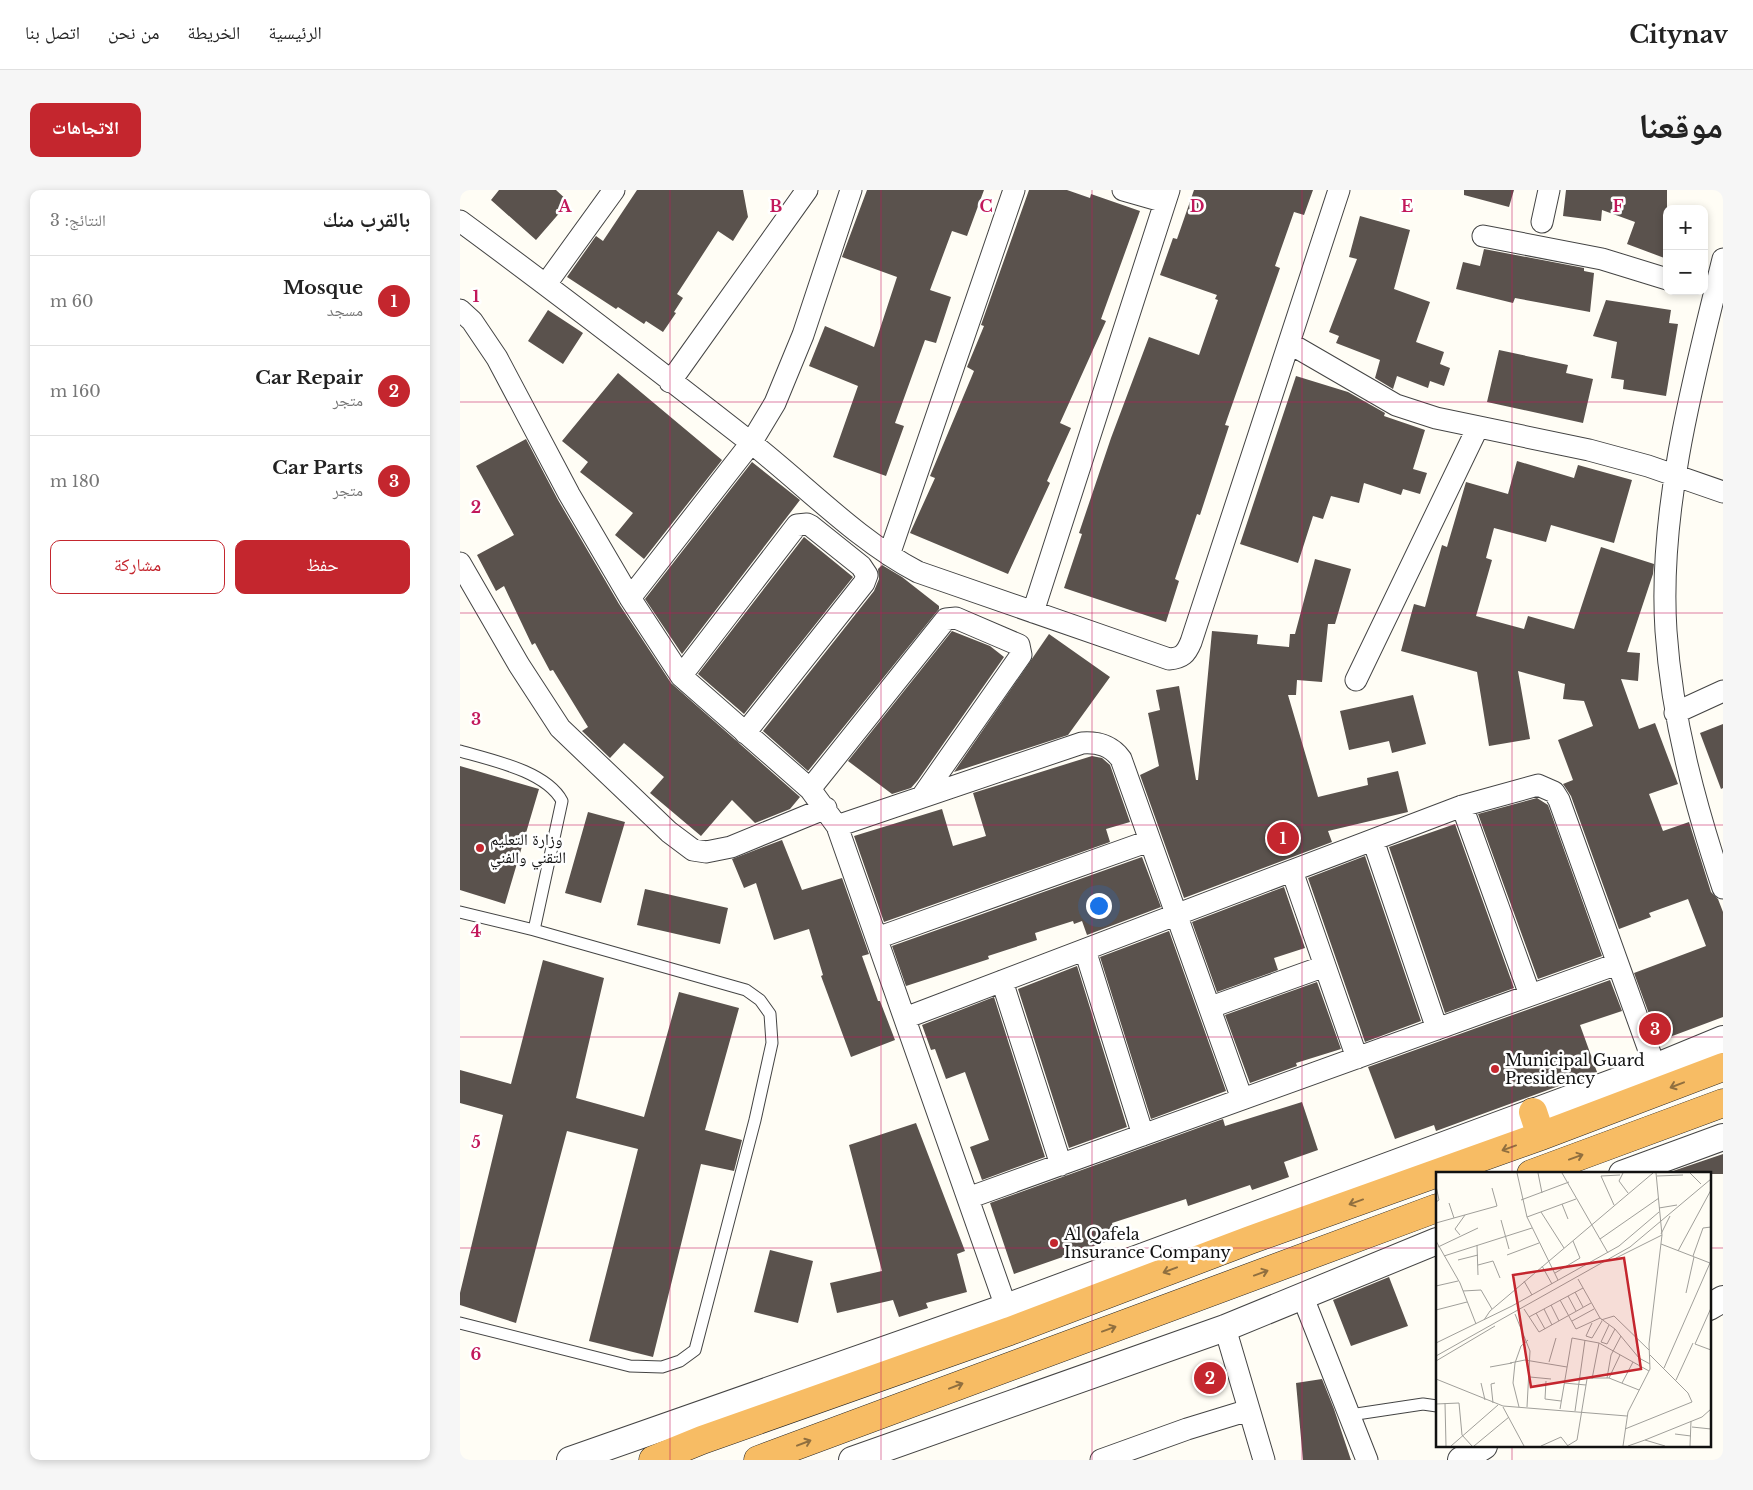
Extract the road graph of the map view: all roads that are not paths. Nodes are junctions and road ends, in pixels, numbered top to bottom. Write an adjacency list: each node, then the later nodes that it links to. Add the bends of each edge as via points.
1 (614, 190): 14 (street)
2 (807, 190): 19 (street)
3 (851, 190): 21 (street, via 792,366 775,403)
4 (1014, 190): 24 (street)
5 (1123, 190): 8 (street)
6 (1339, 190): 18 (street)
7 (1549, 190): 10 (street)
8 (1167, 196): 27 (street)
9 (460, 221): 14 (street)
10 (1542, 222)
11 (1483, 236): 13 (street, via 1602,260)
12 (1723, 259): 15 (street)
13 (1663, 278)
14 (546, 284): 19 (street)
15 (1708, 289)
16 (1705, 295): 22 (street)
17 (460, 310): 26 (street, via 494,352 569,494)
18 (1289, 343): 20 (street, via 1396,405); 27 (street, via 1187,652 1180,658 1169,659)
19 (670, 382): 21 (street)
20 (1478, 427): 22 (street, via 1590,450); 29 (street)
21 (751, 442): 24 (street); 26 (street)
22 (1674, 476): 23 (street); 31 (street, via 1669,523 1666,630)
23 (1723, 492)
24 (889, 556): 27 (street, via 918,572)
25 (460, 563): 37 (street, via 560,728 669,832 693,850 706,852 731,847)
26 (630, 598): 28 (street)
27 (1033, 612)
28 (681, 676): 32 (street); 32 (street, via 797,525 811,526 861,566 867,575 864,583)
29 (1356, 680)
30 (1723, 691): 31 (street)
31 (1675, 713): 41 (street, via 1686,764)
32 (745, 733): 34 (street)
33 (460, 751): 44 (lane, via 506,764 546,783 562,801)
34 (810, 789): 35 (street, via 946,619 956,618 1020,645 1022,655); 37 (street)
35 (923, 795): 37 (street); 38 (street, via 1082,743 1095,742 1115,751 1121,759)
36 (1462, 806): 39 (street); 47 (street, via 1528,786 1538,785 1554,792); 50 (street)
37 (832, 817): 45 (street)
38 (1149, 840): 43 (street); 45 (street)
39 (1373, 840): 40 (street); 53 (street)
40 (1292, 871): 43 (street); 48 (street)
41 (1723, 888)
42 (460, 912): 44 (lane)
43 (1176, 915): 46 (street); 51 (street)
44 (534, 930): 74 (lane, via 746,990 760,1000 770,1014 772,1043 695,1350 680,1361 662,1367 630,1366)
45 (877, 938): 52 (street)
46 (1085, 950): 49 (street); 61 (street)
47 (1617, 964): 50 (street); 56 (street)
48 (1325, 966): 51 (street); 55 (street)
49 (1002, 981): 52 (street); 63 (street)
50 (1530, 995): 53 (street)
51 (1211, 1007): 58 (street)
52 (905, 1018): 67 (street)
53 (1437, 1029): 55 (street)
54 (1723, 1039): 56 (street)
55 (1357, 1058): 58 (street)
56 (1655, 1067): 60 (street)
57 (1723, 1067): 60 (highway, one-way to 60)
58 (1242, 1099): 61 (street)
59 (1723, 1103): 65 (highway, one-way to 59)
60 (1537, 1124): 64 (highway)
61 (1143, 1135): 63 (street)
62 (1723, 1137): 66 (street)
63 (1061, 1165): 67 (street)
64 (1415, 1168): 73 (street); 80 (highway, one-way to 80)
65 (1535, 1172)
66 (1627, 1172)
67 (968, 1198): 73 (street)
68 (1436, 1208): 81 (highway, one-way to 68)
69 (1436, 1241): 70 (street)
70 (1302, 1295): 75 (street); 78 (street)
71 (1723, 1299): 72 (street)
72 (1710, 1306)
73 (1006, 1307): 79 (street)
74 (460, 1323)
75 (1226, 1328): 77 (street); 82 (street)
76 (1436, 1406): 78 (lane, via 1423,1404)
77 (1249, 1410): 83 (street); 84 (street)
78 (1350, 1415): 85 (street)
79 (570, 1460)
80 (653, 1460)
81 (758, 1460)
82 (852, 1460)
83 (1101, 1460)
84 (1264, 1460)
85 (1367, 1460)

